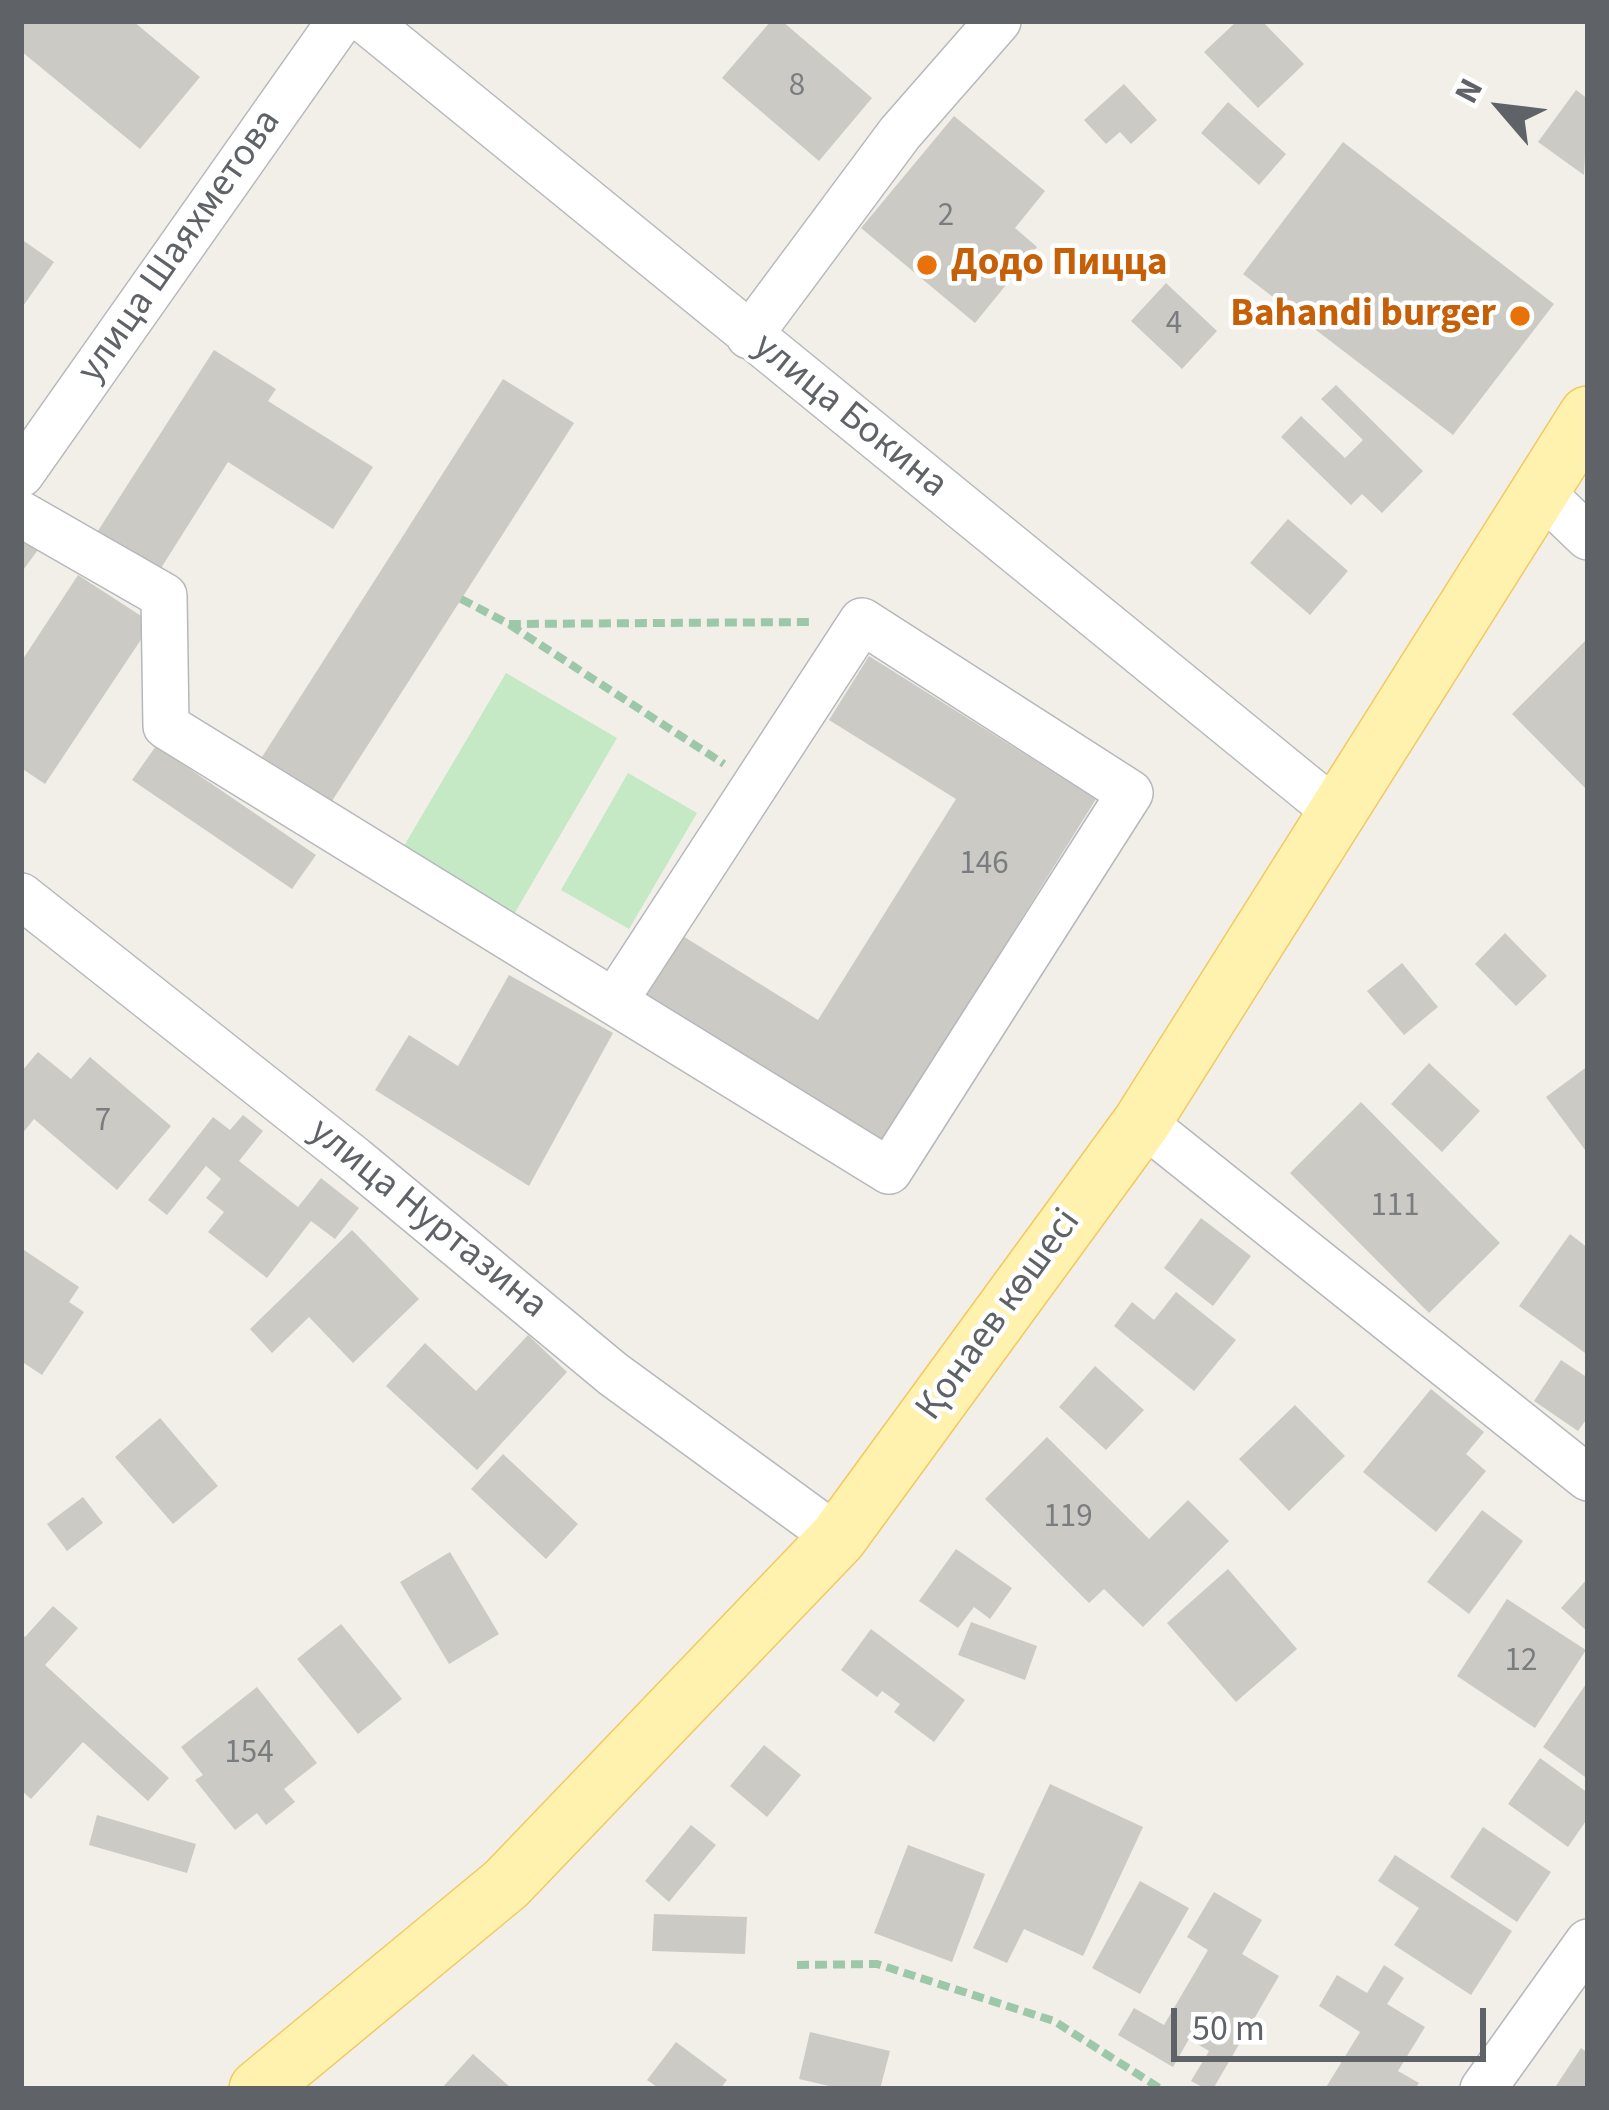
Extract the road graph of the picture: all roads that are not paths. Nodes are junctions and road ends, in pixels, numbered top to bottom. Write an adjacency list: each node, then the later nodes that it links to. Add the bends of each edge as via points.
1 (340, 21): 6 (street, улица Шаяхметова)
2 (366, 21): 4 (street, улица Бокина)
3 (998, 21): 4 (street, via 900,133)
4 (748, 336): 10 (street, улица Бокина)
5 (1588, 416): 7 (main road, Қонаев көшесі)
6 (21, 473)
7 (1541, 492): 9 (street); 10 (main road, Қонаев көшесі)
8 (21, 514): 12 (street, via 164,596 166,726)
9 (1588, 537)
10 (1335, 811): 13 (main road, Қонаев көшесі)
11 (21, 896): 15 (street, улица Нуртазина, via 614,1374)
12 (614, 1002): 12 (street, via 889,1172 1130,793 862,621)
13 (1142, 1122): 14 (street); 15 (main road, Қонаев көшесі)
14 (1588, 1478)
15 (838, 1538): 17 (main road, Қонаев көшесі, via 506,1884)
16 (1588, 1942): 18 (street)
17 (258, 2089)
18 (1483, 2089)

